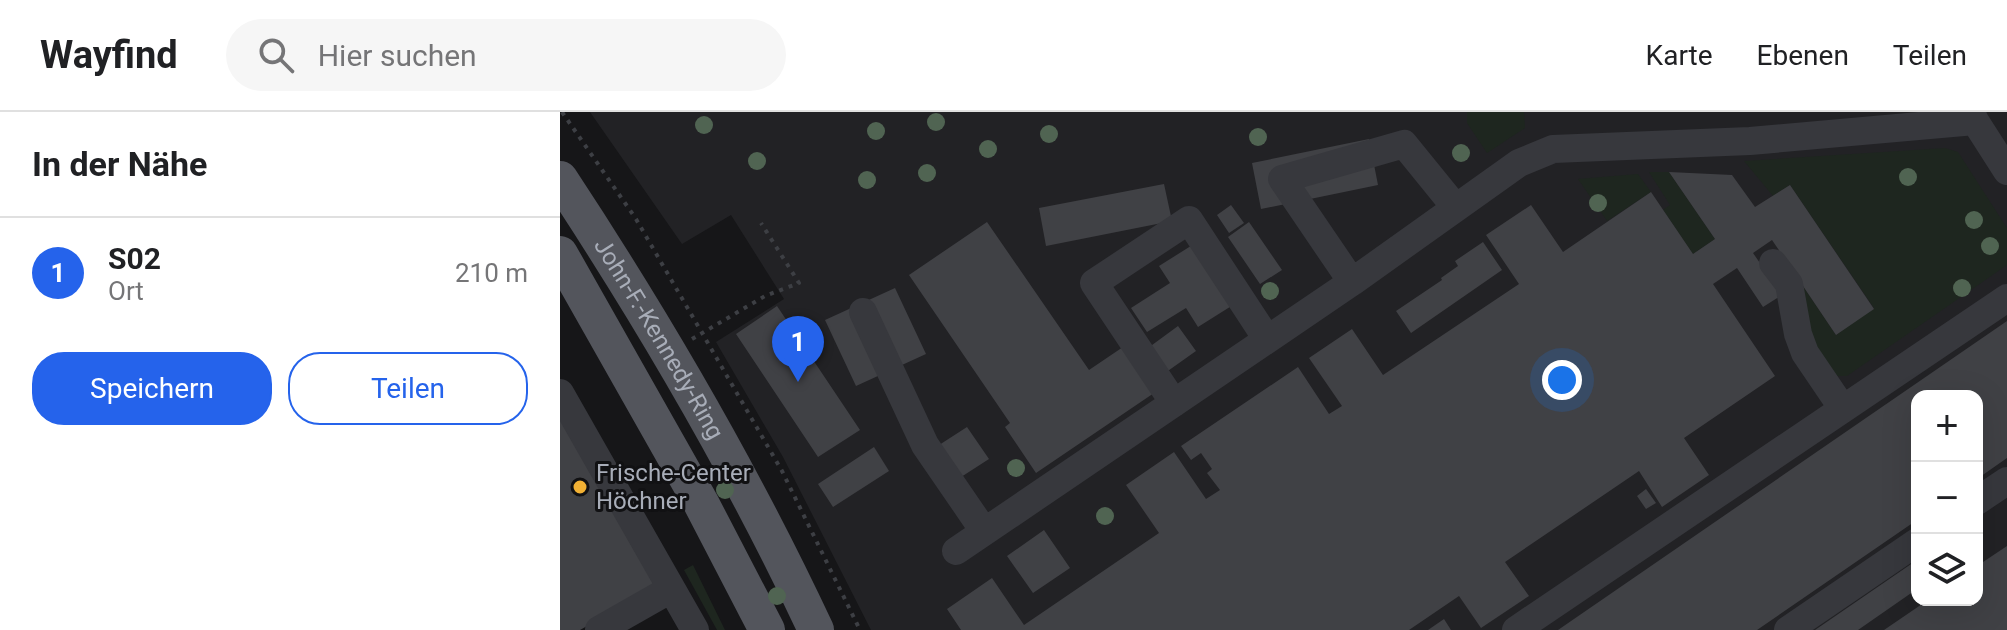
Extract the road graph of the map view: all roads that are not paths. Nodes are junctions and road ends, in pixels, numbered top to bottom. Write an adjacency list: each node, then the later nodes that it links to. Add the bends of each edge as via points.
1 (1973, 116): 2 (lane); 4 (lane, via 1750,141 1553,149 1519,163)
2 (2007, 171)
3 (560, 179): 23 (main road, John-F.-Kennedy-Ring, via 714,432)
4 (1456, 208): 7 (lane); 7 (lane, via 1404,144 1282,179)
5 (560, 254): 22 (main road, John-F.-Kennedy-Ring)
6 (1773, 263): 13 (lane, via 1789,284 1805,353)
7 (1352, 282): 10 (lane)
8 (2007, 298): 13 (lane)
9 (863, 312): 16 (lane, via 925,445)
10 (1267, 339): 12 (lane); 12 (lane, via 1189,220 1094,283)
11 (560, 393): 19 (lane)
12 (1174, 403): 16 (lane)
13 (1843, 409): 24 (lane)
14 (2007, 481): 15 (lane)
15 (1983, 497)
16 (984, 531): 18 (lane)
17 (1911, 546): 25 (lane)
18 (956, 551)
19 (671, 589): 20 (lane); 21 (lane)
20 (599, 630)
21 (695, 630)
22 (767, 630)
23 (816, 630)
24 (1516, 630)
25 (1788, 630)

